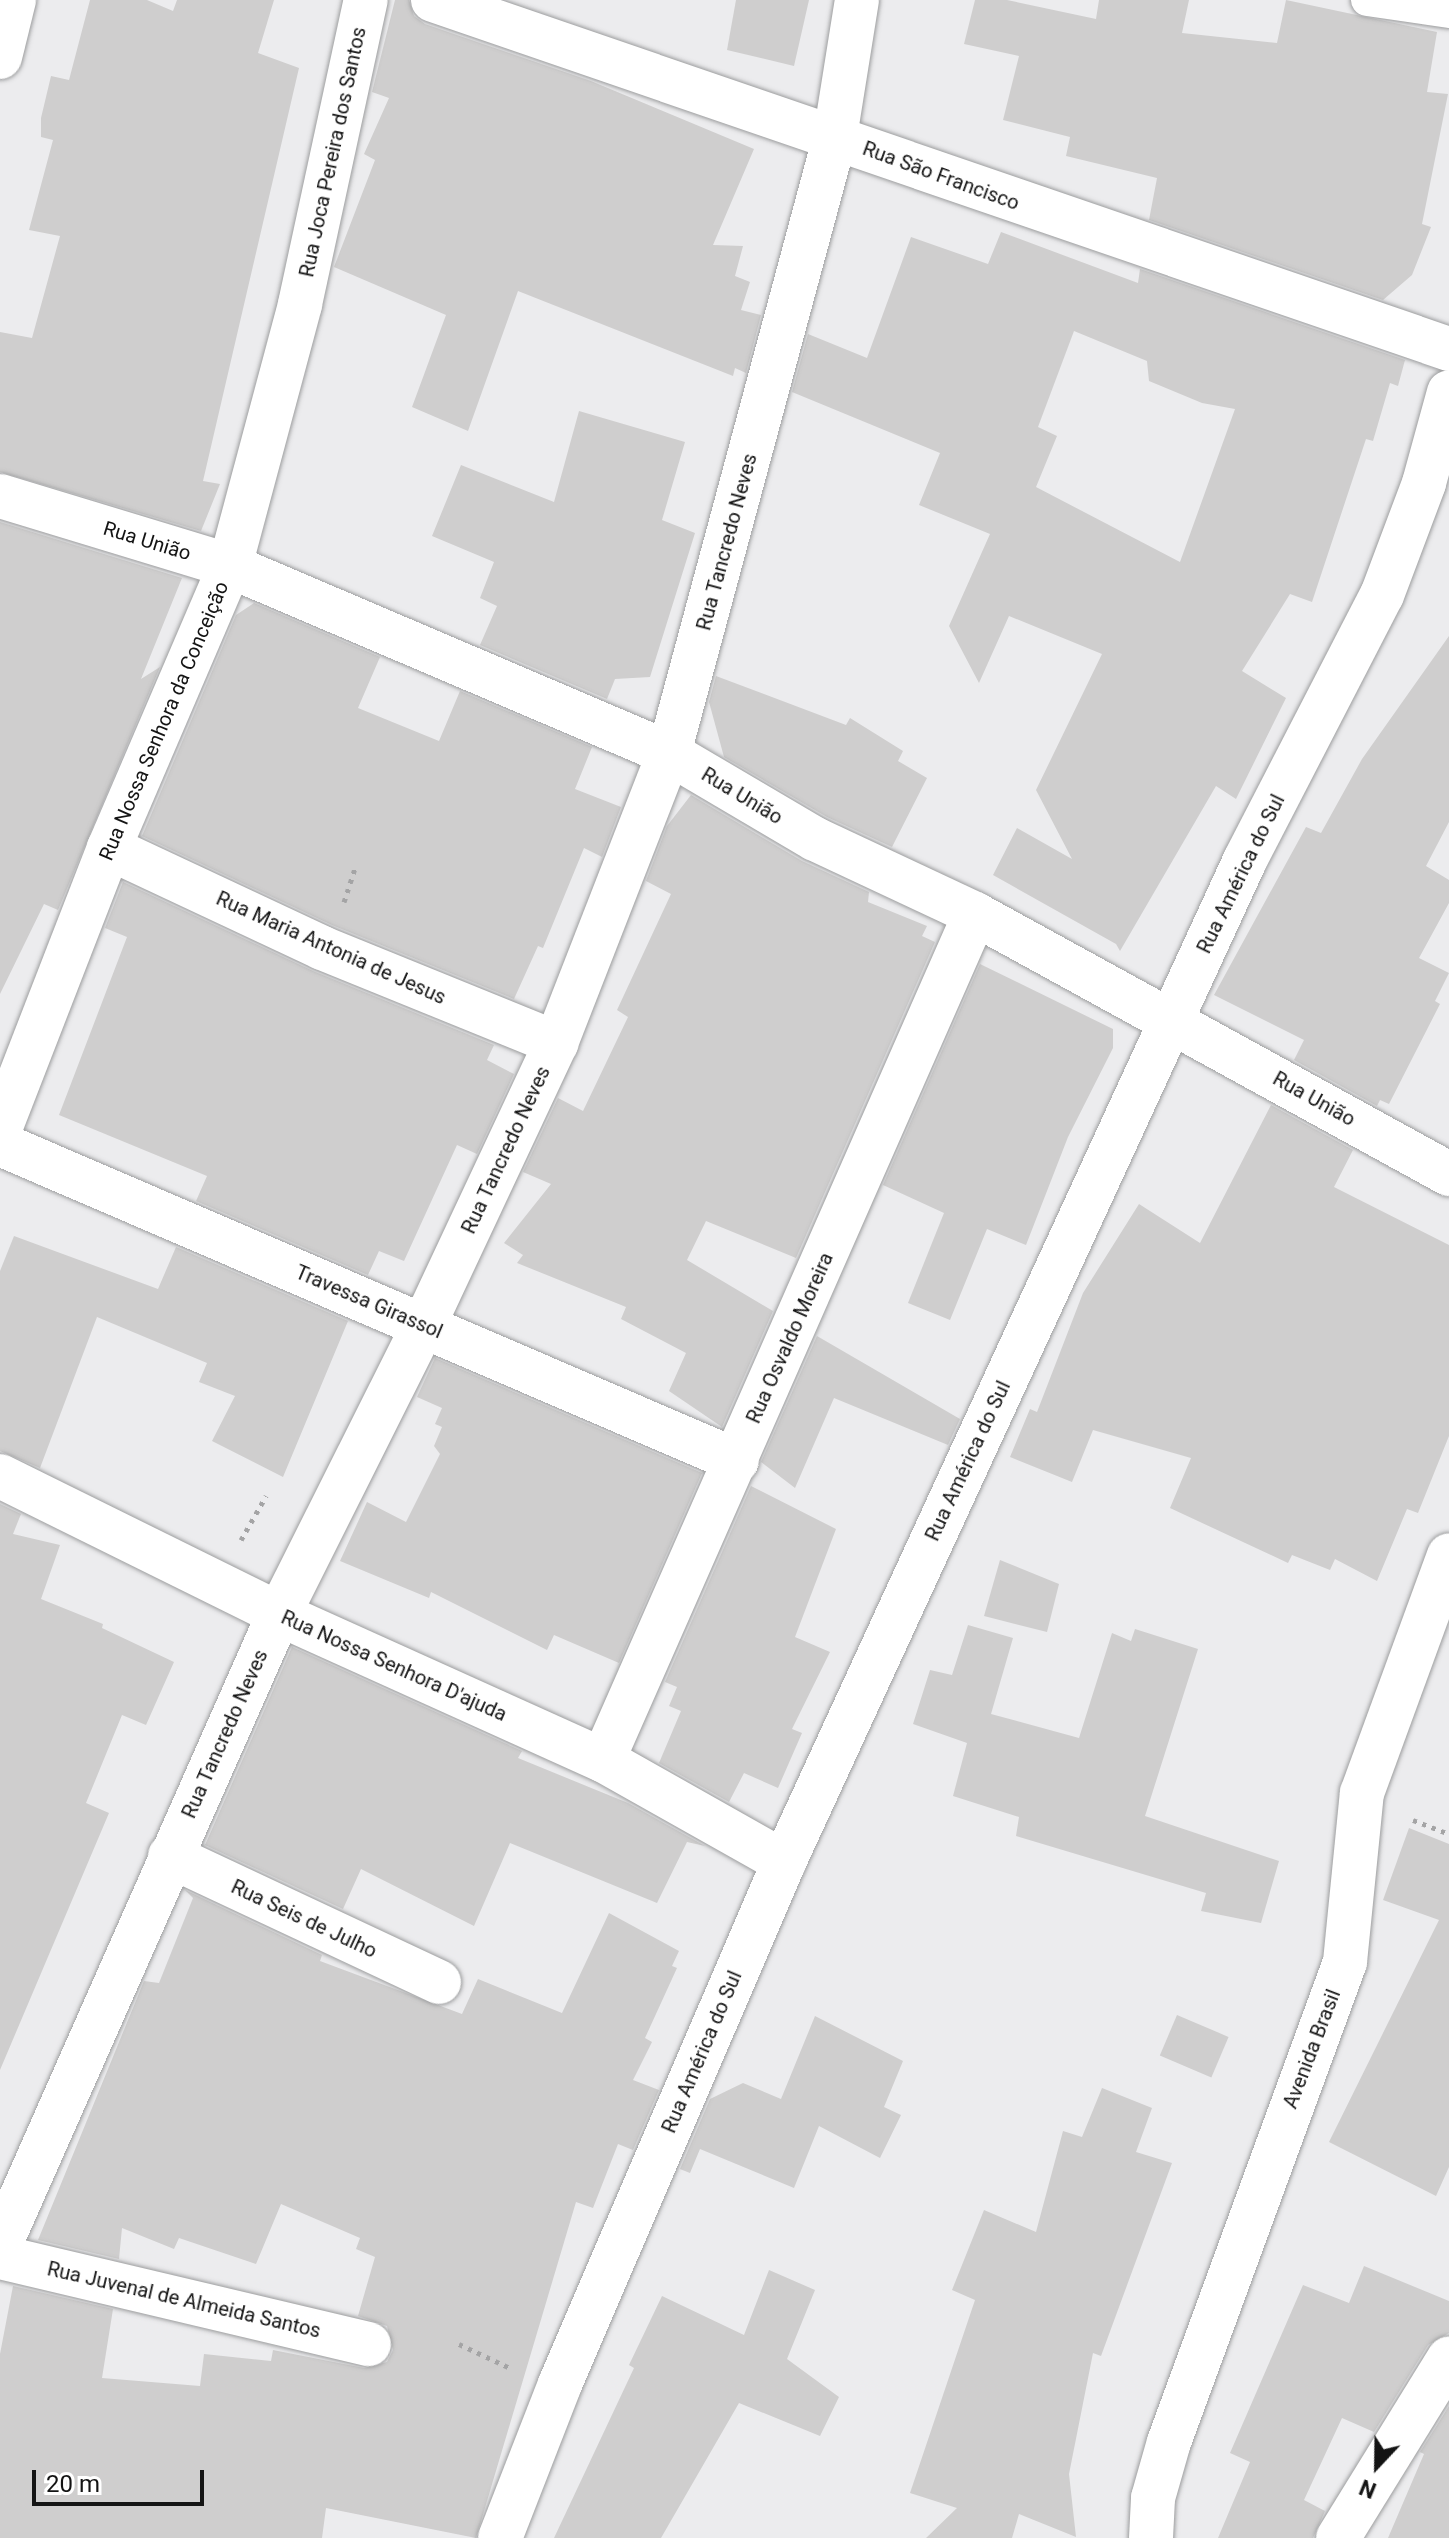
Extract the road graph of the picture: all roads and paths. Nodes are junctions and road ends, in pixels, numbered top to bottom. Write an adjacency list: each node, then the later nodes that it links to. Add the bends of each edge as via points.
1 (14, 0): 7 (street)
2 (366, 0): 9 (street, Rua Joca Pereira dos Santos)
3 (433, 0): 8 (street, Rua São Francisco)
4 (857, 0): 8 (street, Rua Tancredo Neves)
5 (1367, 0): 6 (lane)
6 (1449, 12)
7 (0, 57)
8 (835, 137): 10 (street, Rua São Francisco); 14 (street, Rua Tancredo Neves)
9 (300, 304): 13 (street, Rua Nossa Senhora da Conceição)
10 (1449, 349)
11 (1449, 392): 17 (street, Rua América do Sul, via 1424,483 1382,595 1245,860)
12 (0, 496): 13 (street, Rua União)
13 (230, 566): 14 (street, Rua União); 15 (street, Rua Nossa Senhora da Conceição)
14 (669, 753): 16 (street, Rua União, via 815,839); 18 (street, Rua Tancredo Neves)
15 (109, 848): 18 (street, Rua Maria Antonia de Jesus, via 322,948); 19 (street, Rua Nossa Senhora da Conceição)
16 (975, 914): 17 (street, Rua União); 23 (street, Rua Osvaldo Moreira)
17 (1172, 1020): 21 (street, Rua União); 29 (street, Rua América do Sul)
18 (556, 1043): 22 (street, Rua Tancredo Neves)
19 (0, 1129)
20 (0, 1144): 22 (street, Travessa Girassol)
21 (1449, 1174)
22 (424, 1325): 23 (street, Travessa Girassol); 26 (street, Rua Tancredo Neves)
23 (737, 1461): 27 (street, Rua Osvaldo Moreira)
24 (0, 1476): 26 (street, Rua Nossa Senhora D'ajuda)
25 (1449, 1555): 36 (street, Avenida Brasil, via 1362,1793 1345,1962 1169,2442 1153,2498)
26 (279, 1614): 27 (street, Rua Nossa Senhora D'ajuda); 28 (street, Rua Tancredo Neves)
27 (603, 1760): 29 (street, Rua Nossa Senhora D'ajuda)
28 (170, 1856): 30 (street, Rua Seis de Julho); 31 (street, Rua Tancredo Neves)
29 (784, 1862): 35 (street, Rua América do Sul, via 566,2370)
30 (439, 1982)
31 (0, 2245)
32 (0, 2257): 33 (street, Rua Juvenal de Almeida Santos)
33 (369, 2344)
34 (1449, 2358): 37 (street)
35 (500, 2538)
36 (1151, 2538)
37 (1338, 2538)

